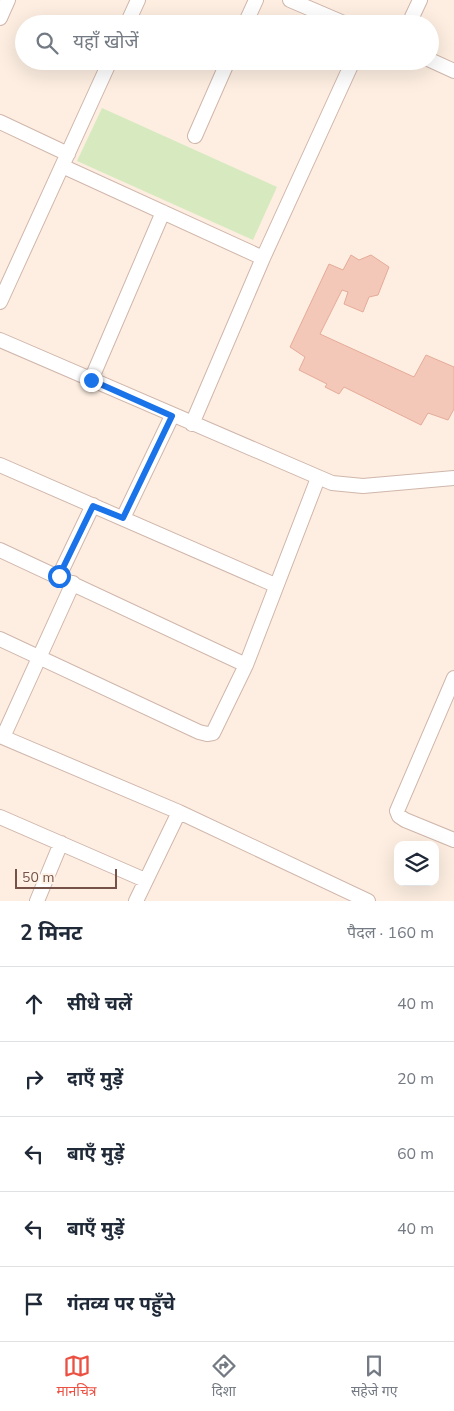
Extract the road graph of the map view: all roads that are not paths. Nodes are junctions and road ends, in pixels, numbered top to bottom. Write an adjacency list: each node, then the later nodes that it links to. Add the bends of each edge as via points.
1 (8, 0): 10 (street)
2 (138, 0): 6 (street)
3 (256, 0): 7 (street)
4 (290, 0): 8 (street)
5 (420, 0): 9 (street)
6 (131, 15)
7 (249, 15)
8 (325, 15)
9 (413, 15)
10 (0, 18)
11 (439, 64): 15 (street)
12 (106, 70): 18 (street)
13 (224, 70): 17 (street)
14 (349, 70): 20 (street)
15 (454, 71)
16 (0, 122): 18 (street)
17 (195, 136)
18 (65, 160): 19 (street); 21 (street)
19 (163, 212): 20 (street); 23 (street)
20 (263, 258): 25 (street)
21 (0, 302)
22 (0, 340): 23 (street)
23 (91, 380): 24 (street)
24 (172, 416): 25 (street); 30 (street)
25 (192, 424): 27 (street)
26 (0, 465): 29 (street)
27 (318, 478): 28 (street, via 355,486); 34 (street)
28 (454, 478)
29 (93, 506): 30 (street); 32 (street)
30 (123, 518): 34 (street)
31 (0, 550): 32 (street)
32 (59, 576): 33 (street)
33 (72, 583): 36 (street); 37 (street)
34 (275, 585): 37 (street)
35 (0, 639): 36 (street)
36 (38, 657): 37 (street, via 207,734 218,727); 39 (street)
37 (246, 665)
38 (454, 678): 42 (street, via 398,811 405,820)
39 (1, 736): 40 (street)
40 (179, 812): 44 (street); 47 (street)
41 (0, 818): 43 (street)
42 (454, 840)
43 (61, 843): 44 (street); 45 (street)
44 (145, 880): 46 (street)
45 (37, 901)
46 (136, 901)
47 (368, 901)

